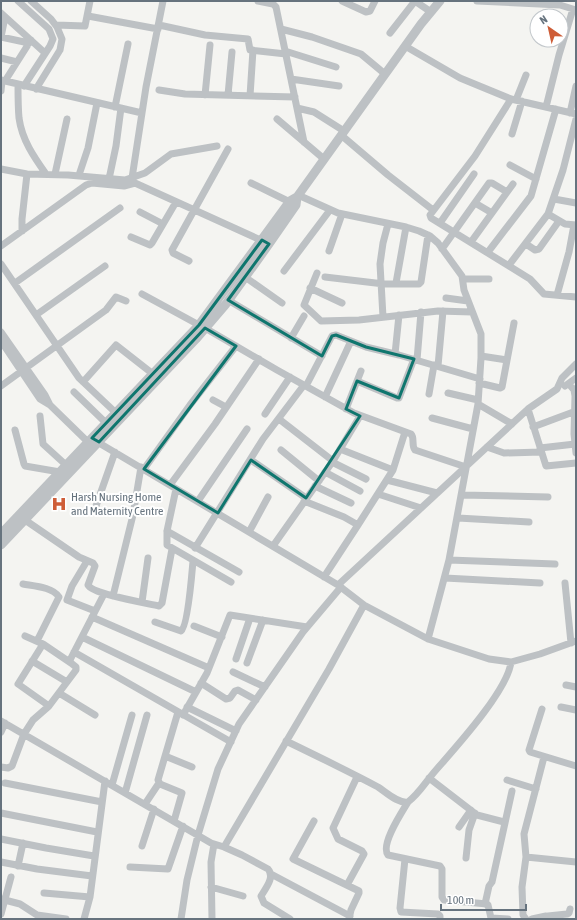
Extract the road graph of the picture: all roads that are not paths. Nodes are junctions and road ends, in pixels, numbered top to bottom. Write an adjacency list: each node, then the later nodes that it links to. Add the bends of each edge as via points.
1 (18, 1): 27 (street, via 51,32 52,42)
2 (31, 1): 15 (street)
3 (90, 1): 14 (street)
4 (163, 1): 16 (street)
5 (258, 1): 17 (street, via 275,5)
6 (342, 1): 7 (street, via 366,12)
7 (375, 1)
8 (415, 1): 12 (street); 18 (street)
9 (440, 1): 12 (street)
10 (477, 1): 11 (street, via 560,5)
11 (575, 9): 46 (street, via 559,55)
12 (431, 12): 23 (street)
13 (3, 15): 19 (street); 20 (street)
14 (88, 16): 15 (street, via 84,26); 16 (street)
15 (56, 25): 37 (street, via 62,39 60,50)
16 (158, 27): 24 (street, via 248,39 250,49); 50 (street)
17 (281, 29): 26 (street); 31 (street, via 312,36 361,54)
18 (390, 33)
19 (1, 37): 20 (street)
20 (30, 42): 27 (street); 29 (street)
21 (128, 44): 47 (street)
22 (210, 45): 40 (street)
23 (405, 46): 31 (street); 44 (street, via 460,78)
24 (253, 50): 26 (street); 42 (street)
25 (232, 52): 41 (street)
26 (286, 52): 30 (street); 33 (street)
27 (45, 53): 37 (street)
28 (1, 58): 29 (street)
29 (17, 62): 34 (street)
30 (336, 67)
31 (385, 74): 55 (street)
32 (526, 75): 44 (street)
33 (291, 79): 35 (street); 43 (street)
34 (3, 81): 37 (street); 38 (street)
35 (339, 86)
36 (576, 86): 51 (street)
37 (27, 87): 45 (street); 64 (street, via 19,118 30,150)
38 (1, 90)
39 (159, 90): 40 (street)
40 (205, 95): 41 (street)
41 (228, 95): 42 (street)
42 (250, 96): 43 (street)
43 (295, 96): 48 (street)
44 (516, 100): 46 (street); 56 (street); 82 (street)
45 (97, 103): 47 (street); 67 (street, via 88,148)
46 (546, 107): 49 (street)
47 (118, 108): 50 (street); 69 (street, via 116,146)
48 (297, 108): 55 (street, via 314,112); 57 (street)
49 (556, 109): 51 (street); 70 (street)
50 (142, 113): 68 (street)
51 (573, 113)
52 (67, 119): 65 (street)
53 (277, 119): 57 (street)
54 (576, 119): 74 (street)
55 (342, 133): 60 (street); 82 (street, via 354,146)
56 (512, 134)
57 (304, 142): 60 (street)
58 (217, 146): 68 (street, via 171,154 145,173)
59 (228, 149): 80 (street)
60 (322, 161): 75 (street)
61 (510, 165): 70 (street)
62 (1, 169): 63 (street)
63 (27, 174): 64 (street); 93 (street)
64 (46, 174): 65 (street)
65 (55, 174): 67 (street)
66 (474, 174): 88 (street)
67 (79, 175): 69 (street)
68 (132, 178): 69 (street)
69 (109, 179)
70 (536, 179): 103 (street, via 529,199)
71 (251, 183): 75 (street)
72 (513, 184): 73 (street)
73 (507, 192): 77 (street, via 490,183); 84 (street)
74 (554, 198): 78 (street); 86 (street)
75 (295, 199): 81 (street); 97 (street)
76 (176, 202): 80 (street); 89 (street); 93 (street, via 135,182 124,186 89,184)
77 (475, 203): 84 (street); 95 (street)
78 (576, 204)
79 (120, 208): 114 (street)
80 (194, 210): 97 (street); 104 (street, via 172,252)
81 (330, 210): 85 (street); 108 (street)
82 (433, 210): 88 (street, via 430,218)
83 (140, 212): 89 (street)
84 (492, 213): 98 (street)
85 (342, 214): 90 (street); 102 (street)
86 (548, 214): 87 (street); 99 (street)
87 (559, 221): 91 (street); 99 (street, via 539,249 535,250)
88 (440, 223): 95 (street)
89 (163, 224): 96 (street, via 150,245)
90 (388, 224): 92 (street); 116 (street, via 380,256)
91 (575, 225): 119 (street)
92 (406, 227): 94 (street); 115 (street)
93 (22, 231): 100 (street)
94 (428, 235): 101 (street); 115 (street, via 420,283)
95 (453, 235): 98 (street); 101 (street)
96 (131, 236)
97 (265, 242): 110 (street); 135 (street)
98 (471, 242): 103 (street)
99 (526, 244): 106 (street)
100 (1, 246)
101 (442, 249): 112 (street)
102 (329, 252)
103 (488, 252): 106 (street)
104 (189, 261)
105 (1, 264): 114 (street)
106 (509, 265): 119 (street, via 534,282 542,293)
107 (105, 266): 130 (street)
108 (284, 271)
109 (317, 273): 117 (street)
110 (245, 277): 122 (street); 125 (street)
111 (325, 277): 116 (street)
112 (463, 278): 113 (street); 123 (street)
113 (489, 279)
114 (15, 283): 130 (street)
115 (396, 283): 116 (street)
116 (380, 284): 133 (street)
117 (310, 288): 126 (street); 133 (street, via 304,304 321,321)
118 (142, 294): 135 (street)
119 (557, 296): 121 (street)
120 (446, 298): 123 (street)
121 (576, 298)
122 (228, 300): 135 (street); 137 (street)
123 (468, 300): 129 (street)
124 (126, 302): 140 (street, via 116,297 106,310)
125 (282, 303)
126 (342, 303)
127 (443, 311): 128 (street); 129 (street); 149 (street)
128 (421, 312): 131 (street); 146 (street)
129 (472, 312): 144 (street, via 481,336)
130 (36, 315): 140 (street)
131 (399, 315): 133 (street); 142 (street)
132 (304, 316): 137 (street)
133 (383, 317)
134 (514, 323): 147 (street)
135 (202, 327): 141 (street); 152 (street); 184 (street)
136 (1, 332): 150 (street)
137 (291, 338): 143 (street)
138 (1, 341): 150 (street)
139 (351, 341): 142 (street); 143 (street, via 332,336); 164 (street)
140 (58, 346): 150 (street); 157 (street)
141 (236, 346): 145 (street); 196 (street)
142 (396, 354): 146 (street)
143 (322, 356): 158 (street)
144 (481, 356): 147 (street); 155 (street)
145 (259, 360): 153 (street); 167 (street)
146 (415, 360): 149 (street); 154 (street, via 399,398)
147 (507, 360): 155 (street, via 501,388)
148 (576, 364): 160 (street, via 560,380)
149 (436, 366): 155 (street); 163 (street)
150 (24, 370): 159 (street); 184 (street, via 40,399)
151 (361, 370): 154 (street)
152 (153, 374): 157 (street, via 116,345); 171 (street)
153 (290, 378): 158 (street); 172 (street)
154 (357, 381): 168 (street)
155 (479, 381): 166 (street)
156 (572, 381): 160 (street, via 565,386); 170 (street)
157 (83, 382): 171 (street)
158 (305, 385): 164 (street); 176 (street)
159 (1, 386)
160 (559, 386): 169 (street)
161 (74, 392): 177 (street)
162 (448, 393): 166 (street)
163 (429, 394)
164 (325, 397): 168 (street)
165 (213, 400): 167 (street)
166 (478, 402): 178 (street); 181 (street)
167 (226, 408): 203 (street)
168 (346, 409): 174 (street)
169 (528, 409): 178 (street); 179 (street)
170 (576, 411): 179 (street); 185 (street)
171 (116, 413): 177 (street)
172 (265, 414)
173 (40, 416): 197 (street, via 43,444)
174 (360, 416): 183 (street); 187 (street)
175 (432, 418): 181 (street)
176 (279, 419): 192 (street); 193 (street)
177 (106, 423): 184 (street)
178 (512, 424): 186 (street)
179 (533, 428): 189 (street)
180 (247, 429): 211 (street)
181 (473, 429): 195 (street)
182 (15, 430): 197 (street, via 25,466)
183 (405, 432): 195 (street, via 412,435 415,450); 198 (street)
184 (93, 442): 190 (street); 197 (street); 215 (street)
185 (575, 444): 189 (street); 191 (street)
186 (487, 447): 189 (street, via 504,453); 195 (street)
187 (340, 449): 193 (street); 198 (street)
188 (281, 450): 202 (street)
189 (540, 450): 194 (street, via 546,466)
190 (115, 452): 196 (street); 213 (street)
191 (576, 453)
192 (251, 460): 210 (street); 216 (street)
193 (332, 461): 199 (street); 200 (street)
194 (576, 463)
195 (466, 466): 205 (street); 207 (street)
196 (142, 468): 203 (street); 242 (street)
197 (63, 469): 215 (street)
198 (393, 470): 201 (street)
199 (325, 472): 202 (street); 204 (street)
200 (366, 479)
201 (387, 480): 205 (street); 206 (street)
202 (317, 483): 210 (street); 212 (street)
203 (173, 487): 211 (street); 221 (street)
204 (360, 491)
205 (437, 493): 214 (street)
206 (378, 494): 214 (street); 220 (street)
207 (462, 495): 209 (street); 217 (street)
208 (268, 497): 222 (street)
209 (548, 497)
210 (305, 500): 220 (street); 225 (street)
211 (198, 501): 216 (street)
212 (352, 503)
213 (96, 506)
214 (421, 508): 240 (street)
215 (30, 509): 218 (street); 223 (street)
216 (218, 513): 222 (street); 226 (street)
217 (458, 518): 219 (street); 229 (street)
218 (25, 520): 224 (street); 230 (street)
219 (529, 522)
220 (358, 525): 234 (street)
221 (167, 531): 226 (street); 227 (street, via 167,545)
222 (248, 532): 225 (street)
223 (1, 534)
224 (1, 546)
225 (273, 546): 234 (street)
226 (195, 548): 233 (street)
227 (172, 549): 231 (street); 243 (street, via 162,603 159,606)
228 (148, 558): 243 (street)
229 (449, 560): 232 (street); 235 (street)
230 (87, 561): 241 (street, via 95,566 88,587); 245 (street, via 67,600)
231 (193, 561): 236 (street); 248 (street, via 184,628 180,631)
232 (555, 564)
233 (239, 572)
234 (324, 576): 240 (street)
235 (445, 578): 237 (street); 254 (street)
236 (231, 582)
237 (540, 583)
238 (564, 583): 256 (street)
239 (23, 584): 255 (street, via 50,590 59,597)
240 (339, 586): 244 (street); 250 (street)
241 (104, 594): 242 (street); 245 (street)
242 (113, 596): 243 (street)
243 (142, 602)
244 (364, 605): 254 (street); 286 (street)
245 (93, 614): 252 (street); 263 (street)
246 (250, 618): 247 (street); 253 (street, via 230,615); 258 (street)
247 (263, 620): 250 (street); 262 (street)
248 (154, 622)
249 (194, 626): 253 (street)
250 (307, 627): 268 (street)
251 (25, 636): 255 (street)
252 (82, 637): 257 (street); 270 (street)
253 (222, 637): 263 (street)
254 (428, 639): 260 (street, via 489,659)
255 (40, 642): 259 (street); 261 (street)
256 (573, 642): 260 (street)
257 (74, 652): 261 (street); 278 (street)
258 (236, 659)
259 (32, 661): 265 (street); 273 (street, via 18,684)
260 (511, 662): 294 (street, via 511,668 496,695)
261 (71, 663): 265 (street, via 76,668)
262 (248, 663)
263 (209, 668): 266 (street)
264 (233, 672): 268 (street)
265 (67, 682): 271 (street)
266 (201, 683): 270 (street); 272 (street, via 226,699 238,690)
267 (566, 685): 269 (street)
268 (265, 687): 272 (street)
269 (576, 687)
270 (196, 692): 274 (street)
271 (59, 693): 273 (street); 279 (street)
272 (256, 700): 283 (street)
273 (49, 706): 285 (street, via 33,720)
274 (187, 707): 278 (street); 283 (street)
275 (561, 707): 277 (street)
276 (542, 709): 289 (street, via 529,750)
277 (576, 710)
278 (180, 714): 287 (street); 288 (street)
279 (95, 715)
280 (132, 715): 299 (street)
281 (147, 715): 302 (street)
282 (3, 722): 284 (street); 285 (street)
283 (236, 731): 287 (street)
284 (1, 732)
285 (24, 734): 291 (street, via 12,766); 296 (street)
286 (286, 741): 293 (street); 320 (street)
287 (231, 742): 315 (street, via 218,769)
288 (165, 756): 292 (street); 298 (street)
289 (544, 757): 290 (street); 300 (street)
290 (576, 766)
291 (1, 767)
292 (192, 767)
293 (357, 777): 304 (street, via 405,803); 332 (street, via 333,828 338,840 364,854)
294 (429, 778): 304 (street); 307 (street)
295 (507, 780): 300 (street)
296 (105, 781): 299 (street); 303 (street)
297 (5, 783): 303 (street)
298 (159, 783): 305 (street); 309 (street, via 182,793)
299 (112, 785): 302 (street)
300 (536, 789): 322 (street, via 524,834)
301 (512, 791): 311 (street)
302 (125, 793): 305 (street)
303 (102, 802): 314 (street)
304 (408, 802): 324 (street, via 393,828 386,849 388,856)
305 (145, 804): 306 (street)
306 (154, 809): 309 (street); 319 (street)
307 (473, 812): 311 (street); 313 (street); 323 (street)
308 (1, 813): 314 (street)
309 (174, 821): 312 (street)
310 (314, 821): 332 (street, via 293,859)
311 (504, 822): 338 (street)
312 (183, 826): 315 (street); 328 (street, via 168,869)
313 (459, 827)
314 (98, 832): 321 (street)
315 (198, 835): 318 (street); 345 (street)
316 (1, 839): 317 (street)
317 (23, 843): 321 (street); 327 (street)
318 (214, 844): 320 (street); 333 (street)
319 (142, 846)
320 (224, 847): 329 (street, via 268,869)
321 (94, 856): 330 (street)
322 (526, 857): 326 (street); 350 (street, via 522,887 523,915)
323 (466, 858)
324 (405, 860): 338 (street, via 441,866 444,900); 348 (street, via 401,912 438,914)
325 (1, 862): 327 (street)
326 (576, 862)
327 (18, 866): 330 (street)
328 (130, 867)
329 (271, 874): 341 (street); 347 (street, via 261,896 262,900)
330 (92, 876): 336 (street)
331 (11, 877): 337 (street)
332 (347, 885): 341 (street, via 359,892)
333 (211, 887): 335 (street); 346 (street)
334 (44, 893): 336 (street)
335 (243, 896)
336 (90, 897): 344 (street)
337 (3, 899): 340 (street); 343 (street, via 20,904 37,915)
338 (485, 904): 349 (street, via 488,905 491,918)
339 (570, 909): 342 (street, via 567,914)
340 (1, 914)
341 (349, 917)
342 (549, 917): 351 (street)
343 (66, 919)
344 (84, 919)
345 (181, 919)
346 (212, 919)
347 (290, 919)
348 (440, 919)
349 (508, 919)
350 (526, 919)
351 (532, 919)

